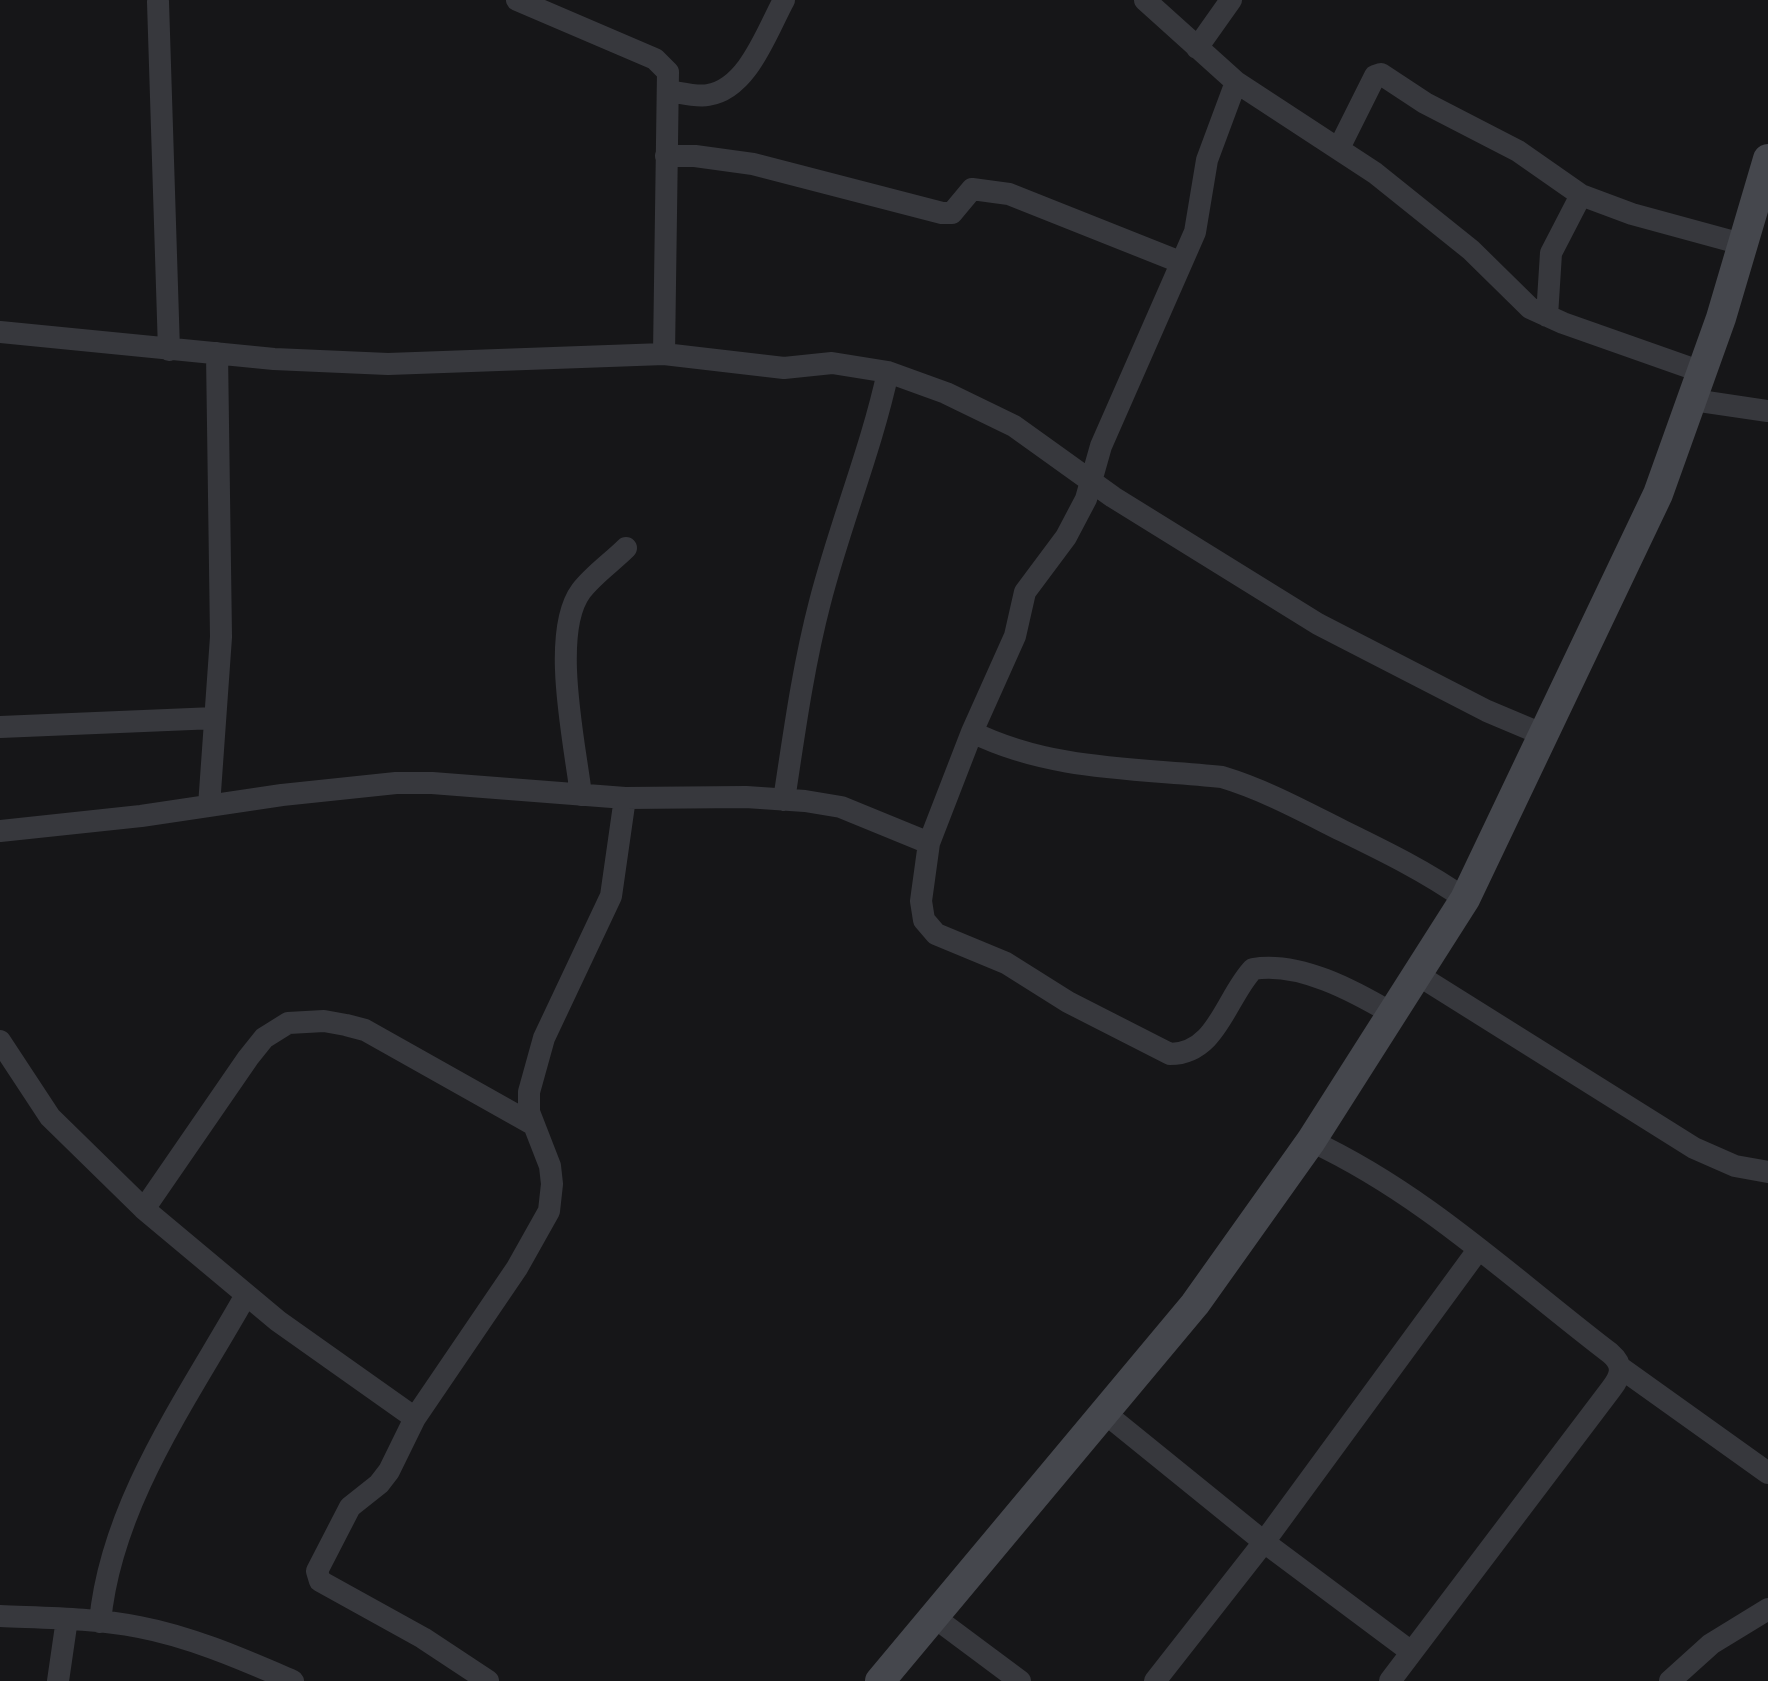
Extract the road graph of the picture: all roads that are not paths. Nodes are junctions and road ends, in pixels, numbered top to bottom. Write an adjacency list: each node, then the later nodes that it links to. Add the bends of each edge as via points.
1 (517, 0): 8 (street, via 656,58 668,72)
2 (784, 0): 8 (street, via 732,84 710,95)
3 (1144, 0): 6 (street)
4 (1231, 0): 6 (street)
5 (158, 2): 17 (street)
6 (1197, 48): 7 (street)
7 (1236, 82): 9 (street); 14 (street, via 1207,160 1195,232)
8 (669, 91): 10 (street)
9 (1339, 148): 12 (street, via 1374,76 1381,74 1518,150); 15 (street)
10 (666, 156): 14 (street, via 753,164 942,213 952,212 972,189 988,189); 19 (street)
11 (1766, 175): 13 (street)
12 (1581, 195): 13 (street); 15 (street, via 1551,253)
13 (1742, 244): 21 (street)
14 (1180, 262): 23 (street)
15 (1547, 316): 21 (street)
16 (0, 332): 17 (street)
17 (169, 350): 18 (street)
18 (217, 353): 19 (street, via 388,364); 25 (street, via 221,637)
19 (664, 354): 20 (street, via 784,368 832,362)
20 (888, 372): 23 (street, via 1014,426); 31 (street, via 808,650)
21 (1698, 386): 22 (street); 28 (street, via 1658,494)
22 (1768, 411)
23 (1090, 481): 27 (street, via 1066,537 1025,592 1014,636); 28 (street, via 1318,624)
24 (626, 548): 29 (street, via 582,590 565,640)
25 (215, 718): 26 (street); 32 (street)
26 (0, 727)
27 (972, 732): 34 (street); 35 (street, via 1084,766 1244,784)
28 (1544, 735): 35 (street)
29 (581, 795): 30 (street); 32 (street, via 396,783)
30 (625, 798): 31 (street); 39 (street, via 606,911 538,1054 528,1102)
31 (784, 800): 34 (street, via 840,807)
32 (209, 806): 33 (street)
33 (0, 831)
34 (929, 843): 37 (street, via 921,901 924,920 936,934 1006,963 1170,1054 1196,1049 1253,969 1264,967 1360,994)
35 (1465, 899): 36 (street)
36 (1418, 975): 37 (street); 41 (street, via 1669,1134 1735,1166)
37 (1393, 1014): 40 (street)
38 (0, 1041): 42 (street, via 50,1117)
39 (534, 1125): 42 (street, via 364,1030 324,1021 288,1023 248,1058); 47 (street, via 550,1166 549,1211)
40 (1312, 1141): 43 (street, via 1386,1179); 46 (street)
41 (1768, 1172)
42 (144, 1209): 44 (street)
43 (1478, 1250): 45 (street, via 1610,1353); 49 (street)
44 (246, 1295): 47 (street); 54 (street, via 146,1472 111,1567)
45 (1620, 1368): 48 (street); 55 (street, via 1612,1389)
46 (1106, 1414): 49 (street); 52 (street)
47 (416, 1418): 58 (street, via 389,1471 350,1506 318,1576)
48 (1768, 1473)
49 (1264, 1542): 55 (street); 61 (street)
50 (1768, 1609): 63 (street, via 1711,1644)
51 (0, 1616): 53 (street)
52 (934, 1617): 59 (street); 60 (street)
53 (67, 1619): 54 (street); 56 (street)
54 (100, 1622): 57 (street, via 211,1648)
55 (1410, 1651): 62 (street)
56 (58, 1681)
57 (293, 1681)
58 (488, 1681)
59 (880, 1681)
60 (1020, 1681)
61 (1154, 1681)
62 (1390, 1681)
63 (1670, 1681)

